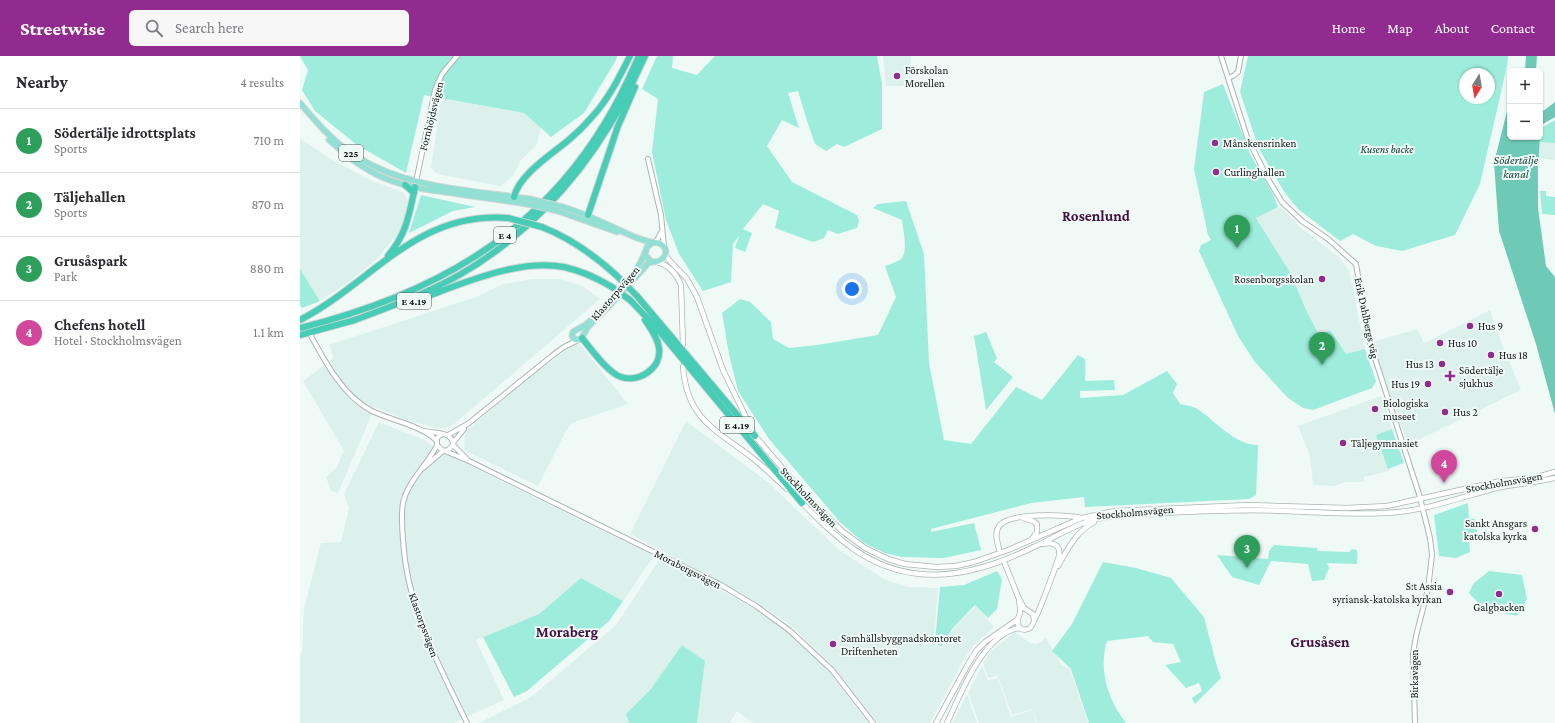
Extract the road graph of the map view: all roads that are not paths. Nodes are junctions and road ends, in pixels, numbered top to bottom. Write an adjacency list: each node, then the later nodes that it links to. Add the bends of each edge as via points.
1 (457, 56): 12 (street, Fornhöjdsvägen, via 442,74 435,90)
2 (630, 56): 13 (highway, via 596,112 573,137 525,178)
3 (639, 56): 28 (highway, E 4, via 615,106 587,150 559,185 508,233 460,266 410,292)
4 (645, 56): 16 (highway); 27 (highway, E 4, via 619,108 592,153 563,189 512,239 461,274 410,299)
5 (1221, 56): 7 (street, Erik Dahlbergs väg)
6 (1241, 56): 7 (street, via 1238,72)
7 (1228, 78): 50 (street, Erik Dahlbergs väg, via 1247,137 1282,202 1356,264 1369,340)
8 (300, 103): 12 (main road, 225, via 327,134 356,156)
9 (300, 108): 11 (main road, 225, via 346,155 373,172)
10 (648, 159): 18 (street, via 661,215)
11 (405, 185): 12 (highway)
12 (415, 187): 13 (main road, 225); 15 (main road, 225); 24 (highway, via 404,231 396,246)
13 (514, 197): 14 (main road, 225); 15 (main road)
14 (529, 202): 15 (main road, 225); 16 (main road, 225, bridge, via 563,207); 17 (main road, 225, bridge)
15 (519, 203)
16 (588, 215): 17 (main road); 19 (main road, 225, via 635,237)
17 (579, 218): 21 (main road, 225, via 633,239 642,244)
18 (662, 231): 19 (street); 20 (street)
19 (654, 242): 20 (main road); 21 (main road)
20 (664, 247): 22 (main road)
21 (645, 251): 23 (main road, via 647,258); 29 (main road, Klastorpsvägen, via 640,264 628,280 589,322)
22 (665, 254): 23 (main road, via 662,260); 41 (main road, Stockholmsvägen, via 687,279 697,297 723,370)
23 (655, 262): 33 (main road, Klastorpsvägen, via 648,263); 34 (main road, via 671,270 681,285)
24 (381, 263): 26 (highway, E 4.19, via 339,296); 41 (highway, E 4.19, bridge, via 428,233 451,224 478,218 508,218 542,227 563,236 616,275 637,296)
25 (629, 301): 27 (highway, E 4.19, bridge, via 612,287 586,274 565,267 543,265 501,271 402,306); 33 (highway, via 648,324 659,347 656,363 647,373 627,379 616,375); 51 (highway, E 4.19, via 655,326)
26 (300, 320)
27 (352, 320): 30 (highway, E 4)
28 (300, 328)
29 (579, 329): 31 (main road, Klastorpsvägen, via 574,330); 33 (main road)
30 (300, 335)
31 (572, 335): 33 (main road, via 574,339); 35 (street, Klastorpsvägen)
32 (311, 336): 38 (street, via 336,378 350,395 369,410)
33 (581, 337): 35 (street, Klastorpsvägen)
34 (683, 344)
35 (564, 347): 37 (street, Klastorpsvägen)
36 (683, 367): 51 (main road, Stockholmsvägen, via 691,403 708,426 760,464)
37 (469, 423): 40 (street, Klastorpsvägen); 43 (street, Klastorpsvägen)
38 (413, 427): 39 (street); 42 (street)
39 (442, 434): 40 (street); 42 (street)
40 (448, 435): 43 (street, via 452,438)
41 (755, 436): 56 (main road, Stockholmsvägen / E 4.19, via 831,522 865,548 888,559 916,566 956,566 994,556)
42 (436, 443): 44 (street); 47 (street, Klastorpsvägen, via 433,453)
43 (453, 444): 44 (street); 45 (street, Morabergsvägen)
44 (444, 451): 45 (street, Morabergsvägen); 47 (street, Klastorpsvägen)
45 (469, 460): 69 (street, Morabergsvägen, via 746,599 789,630 832,670)
46 (1555, 472): 48 (main road, E 4.19)
47 (416, 475): 68 (street, Klastorpsvägen, via 403,503 407,573 425,634)
48 (1549, 477): 49 (main road, E 4.19); 50 (main road, Stockholmsvägen / E 4.19, via 1501,481); 52 (main road, Stockholmsvägen / E 4.19)
49 (1555, 478)
50 (1421, 500): 52 (street, Erik Dahlbergs väg); 54 (main road, Stockholmsvägen / E 4.19, via 1361,508 1248,505 1178,507 1115,511)
51 (802, 502): 57 (main road, Stockholmsvägen / E 4.19, via 829,530 861,554 888,567 917,574 941,575 972,570)
52 (1423, 508): 55 (main road, Stockholmsvägen / E 4.19, via 1383,514 1223,510); 72 (street, Birkavägen, via 1432,555 1428,589 1413,654)
53 (1017, 518): 54 (main road, via 1036,515); 56 (main road, via 1030,519 1037,524 1037,532); 58 (main road, via 999,526 996,535)
54 (1082, 518): 56 (main road, Stockholmsvägen / E 4.19)
55 (1098, 519): 57 (main road, Stockholmsvägen / E 4.19); 60 (main road, via 1074,538)
56 (1030, 541)
57 (1039, 544): 60 (main road, via 1055,544 1060,550)
58 (999, 549)
59 (1005, 564): 61 (main road)
60 (1052, 576): 62 (main road)
61 (1019, 599): 63 (main road); 64 (main road)
62 (1042, 601): 63 (main road, via 1037,608); 66 (main road)
63 (1028, 611): 64 (main road); 66 (main road, via 1034,616)
64 (1020, 613): 65 (main road)
65 (1018, 618): 67 (main road); 70 (main road, via 976,651)
66 (1034, 620): 67 (main road, via 1029,628)
67 (1019, 628): 71 (main road, via 1000,637 985,651 976,663)
68 (467, 723)
69 (873, 723)
70 (936, 723)
71 (947, 723)
72 (1415, 723)

